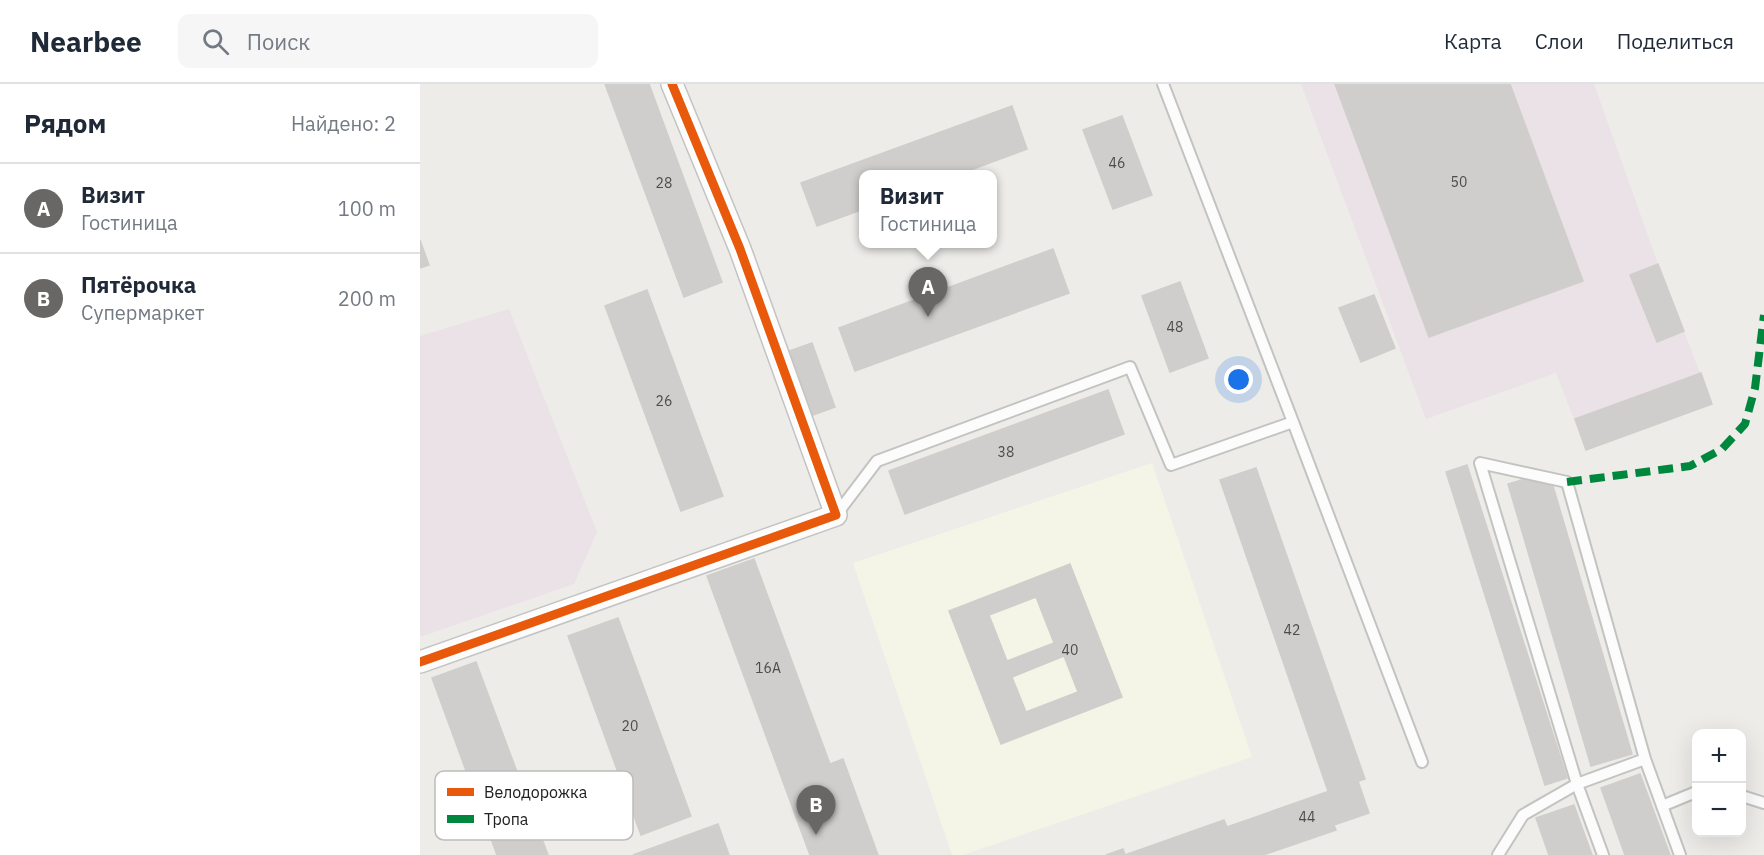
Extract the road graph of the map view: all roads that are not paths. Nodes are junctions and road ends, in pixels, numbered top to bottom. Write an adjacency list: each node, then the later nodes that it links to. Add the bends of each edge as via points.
1 (672, 84): 4 (street, via 740,249)
2 (1163, 84): 3 (lane)
3 (1293, 422): 4 (lane, via 1171,465 1130,367 877,461); 7 (lane)
4 (836, 514): 5 (street)
5 (420, 662)
6 (1645, 759): 8 (lane); 8 (lane, via 1567,482 1480,463); 12 (lane)
7 (1422, 762)
8 (1577, 784): 13 (lane, via 1523,815); 14 (lane)
9 (1692, 794): 12 (lane)
10 (1746, 797): 11 (lane)
11 (1764, 803)
12 (1662, 806): 15 (lane)
13 (1498, 855)
14 (1603, 855)
15 (1680, 855)

